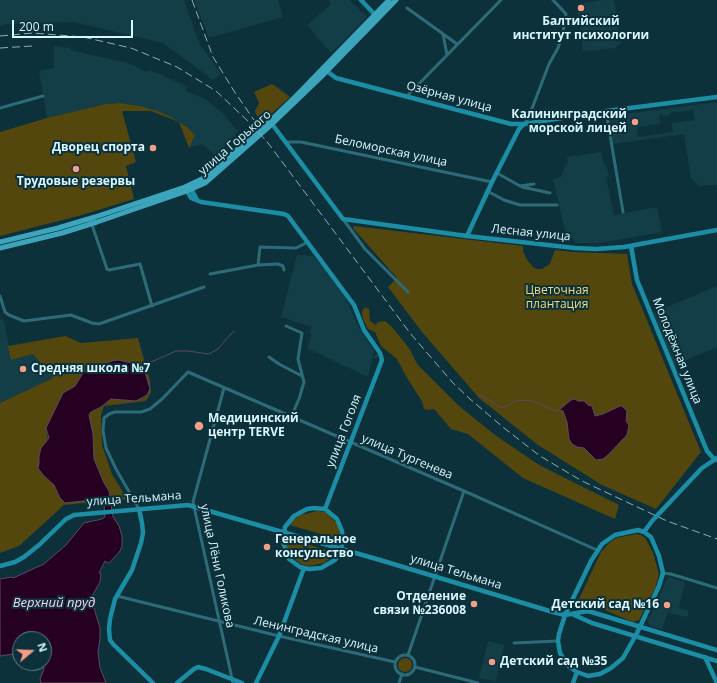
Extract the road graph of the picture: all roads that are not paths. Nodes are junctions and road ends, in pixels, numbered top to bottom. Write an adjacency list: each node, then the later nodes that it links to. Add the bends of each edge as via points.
1 (361, 0): 7 (street)
2 (389, 0): 7 (main road, улица Горького)
3 (396, 0): 7 (main road, улица Горького)
4 (501, 0): 9 (street)
5 (553, 0): 18 (street, via 566,14 563,32)
6 (407, 8): 8 (street)
7 (377, 16): 11 (main road, улица Горького)
8 (443, 34): 9 (street); 10 (street)
9 (457, 44): 10 (street)
10 (447, 55): 13 (street)
11 (325, 69): 13 (street, Озёрная улица, via 336,78); 17 (main road, улица Горького)
12 (43, 96): 15 (street)
13 (407, 96): 18 (street, Озёрная улица, via 511,124)
14 (717, 97): 16 (street, Озёрная улица)
15 (0, 108)
16 (606, 111): 18 (street, Озёрная улица); 28 (street)
17 (271, 122): 19 (street); 24 (main road, улица Горького, via 208,178)
18 (524, 124): 20 (street)
19 (286, 142): 21 (street, Беломорская улица, via 301,142); 29 (street)
20 (497, 173): 21 (street); 23 (street)
21 (492, 182): 25 (street)
22 (534, 184): 23 (street)
23 (520, 186): 26 (street)
24 (188, 188): 30 (main road, улица Горького); 34 (street, via 191,198 197,200 284,214 291,219)
25 (487, 192): 27 (street, via 520,205); 32 (street)
26 (550, 193)
27 (557, 205)
28 (623, 212)
29 (343, 220): 32 (street, Лесная улица); 41 (street, via 365,249)
30 (90, 221): 33 (main road, улица Горького); 36 (main road, улица Горького, via 62,233); 43 (street, via 107,269 140,264)
31 (717, 230): 35 (street, Лесная улица)
32 (467, 236): 35 (street, Лесная улица, via 575,248)
33 (0, 242)
34 (308, 242): 37 (street, via 296,248 260,247); 49 (street, улица Гоголя, via 354,305 364,330 382,360)
35 (631, 246): 50 (street, Молодёжная улица, via 637,280 707,451)
36 (0, 248)
37 (258, 265): 38 (street, via 278,264 283,266); 39 (street)
38 (284, 270)
39 (210, 274)
40 (204, 287): 43 (street)
41 (408, 292)
42 (0, 296): 43 (street, via 5,312 26,321 66,315 99,324)
43 (152, 306)
44 (286, 326): 46 (street, via 302,333 298,359)
45 (269, 357): 46 (street)
46 (302, 376): 48 (street, via 304,382)
47 (224, 388): 48 (street, улица Тургенева); 52 (street, улица Лёни Голикова); 53 (street, улица Тургенева, via 188,372 150,409 141,412 115,412 104,418 106,448)
48 (291, 417): 49 (street, улица Тургенева)
49 (351, 443): 51 (street, улица Тургенева); 54 (street, улица Гоголя)
50 (716, 460): 56 (street, via 702,468)
51 (464, 491): 58 (street, улица Тургенева); 62 (street)
52 (194, 506): 53 (street, улица Тельмана); 55 (street, улица Тельмана); 67 (street, улица Лёни Голикова)
53 (138, 509): 59 (street, улица Тельмана, via 70,516 24,557); 64 (street, via 143,533 141,543 132,570)
54 (325, 509): 55 (street, via 314,508 299,513 288,523); 57 (street, via 340,525)
55 (284, 532): 57 (street, улица Тельмана); 60 (street, via 283,542 287,555 295,564)
56 (644, 532): 58 (street, via 638,530 615,535); 61 (street, via 651,537)
57 (342, 548): 60 (street, via 338,557 328,565 314,569); 62 (street, улица Тельмана)
58 (597, 550): 66 (street)
59 (0, 566)
60 (304, 568): 69 (street)
61 (663, 573): 63 (street); 68 (street)
62 (436, 576): 66 (street, улица Тельмана); 74 (street)
63 (717, 588)
64 (117, 596): 67 (street, Ленинградская улица); 83 (street, via 110,619 110,640)
65 (571, 614): 66 (street, улица Тельмана); 68 (street, улица Тельмана, via 588,611); 70 (street)
66 (565, 615): 71 (street)
67 (220, 621): 69 (street, Ленинградская улица); 81 (street, улица Лёни Голикова)
68 (640, 627): 70 (street); 73 (street, улица Тельмана)
69 (279, 636): 77 (street, Ленинградская улица); 86 (street)
70 (636, 636): 75 (street); 79 (street, via 623,658 611,668 600,674 588,676)
71 (558, 641): 72 (street); 79 (street, via 563,658)
72 (514, 643)
73 (717, 650)
74 (408, 655): 77 (street, via 402,655); 78 (street, via 413,658)
75 (705, 657): 76 (street); 90 (street)
76 (717, 661)
77 (395, 662): 80 (street, via 396,670)
78 (415, 667): 80 (street, via 410,674); 82 (street)
79 (577, 672): 89 (street)
80 (402, 674): 87 (street)
81 (233, 681): 84 (street, via 198,667); 85 (street)
82 (461, 681): 88 (street)
83 (153, 683)
84 (177, 683)
85 (242, 683)
86 (256, 683)
87 (399, 683)
88 (478, 683)
89 (573, 683)
90 (717, 683)

